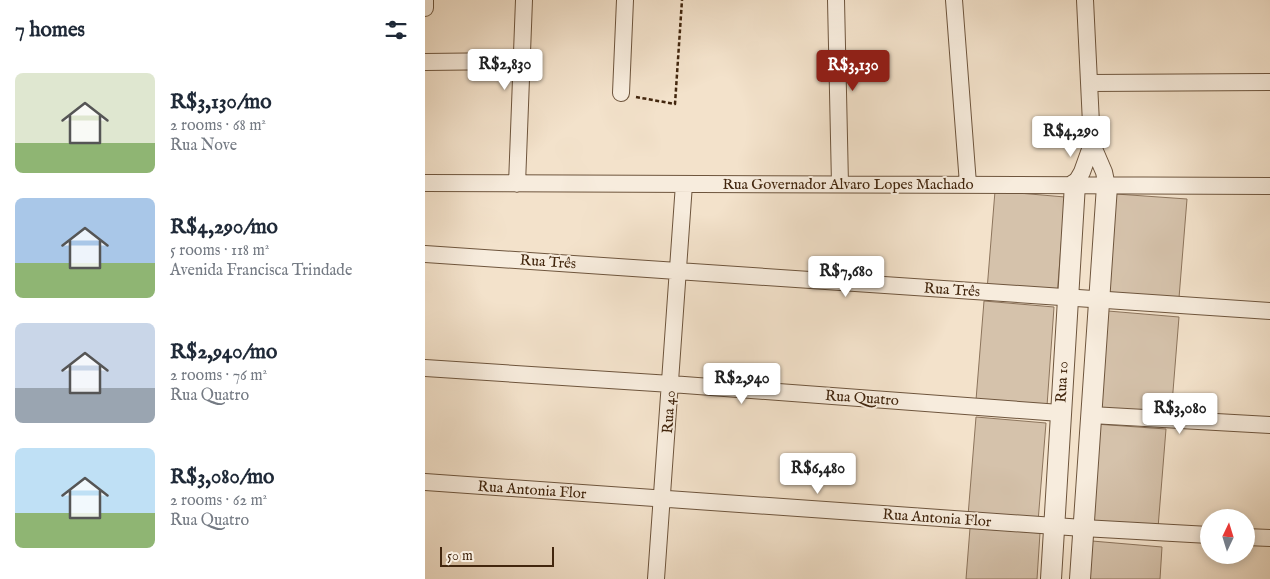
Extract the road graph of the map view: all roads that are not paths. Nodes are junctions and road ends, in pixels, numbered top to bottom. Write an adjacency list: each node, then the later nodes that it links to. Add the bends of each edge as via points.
1 (425, 0): 7 (street)
2 (525, 0): 8 (street)
3 (625, 0): 12 (street)
4 (836, 0): 17 (street)
5 (954, 0): 18 (street)
6 (1085, 0): 11 (street)
7 (425, 8)
8 (521, 61): 9 (street); 15 (street)
9 (425, 62)
10 (1270, 82): 11 (street)
11 (1090, 83): 13 (street)
12 (621, 93)
13 (1092, 144): 19 (street); 20 (street)
14 (425, 183): 15 (street, Rua Governador Alvaro Lopes Machado)
15 (517, 184): 16 (street, Rua Governador Alvaro Lopes Machado)
16 (684, 184): 17 (street, Rua Governador Alvaro Lopes Machado); 23 (street, Rua 40)
17 (840, 184): 18 (street, Rua Governador Alvaro Lopes Machado)
18 (968, 184): 19 (street, Rua Governador Alvaro Lopes Machado)
19 (1075, 184): 20 (street, Rua Governador Alvaro Lopes Machado); 24 (street, Rua 10)
20 (1107, 186): 21 (street, Rua Governador Alvaro Lopes Machado); 25 (street, Rua 10)
21 (1270, 186)
22 (425, 254): 23 (street, Rua Três)
23 (677, 270): 24 (street, Rua Três); 28 (street, Rua 40)
24 (1067, 299): 25 (street, Rua Três); 29 (street, Rua 10)
25 (1100, 299): 26 (street, Rua Três); 30 (street, Rua 10)
26 (1270, 311)
27 (425, 368): 28 (street, Rua Quatro)
28 (671, 384): 29 (street, Rua Quatro); 33 (street, Rua 40)
29 (1060, 413): 34 (street, Rua 10)
30 (1091, 415): 31 (street); 35 (street, Rua 10)
31 (1270, 425)
32 (425, 482): 33 (street, Rua Antonia Flor)
33 (662, 500): 34 (street, Rua Antonia Flor); 39 (street, Rua 40)
34 (1053, 526): 35 (street, Rua Antonia Flor); 40 (street, Rua 10)
35 (1083, 528): 36 (street, Rua Antonia Flor); 41 (street, Rua 10)
36 (1200, 534)
37 (1255, 537): 38 (street)
38 (1270, 538)
39 (656, 579)
40 (1051, 579)
41 (1080, 579)

